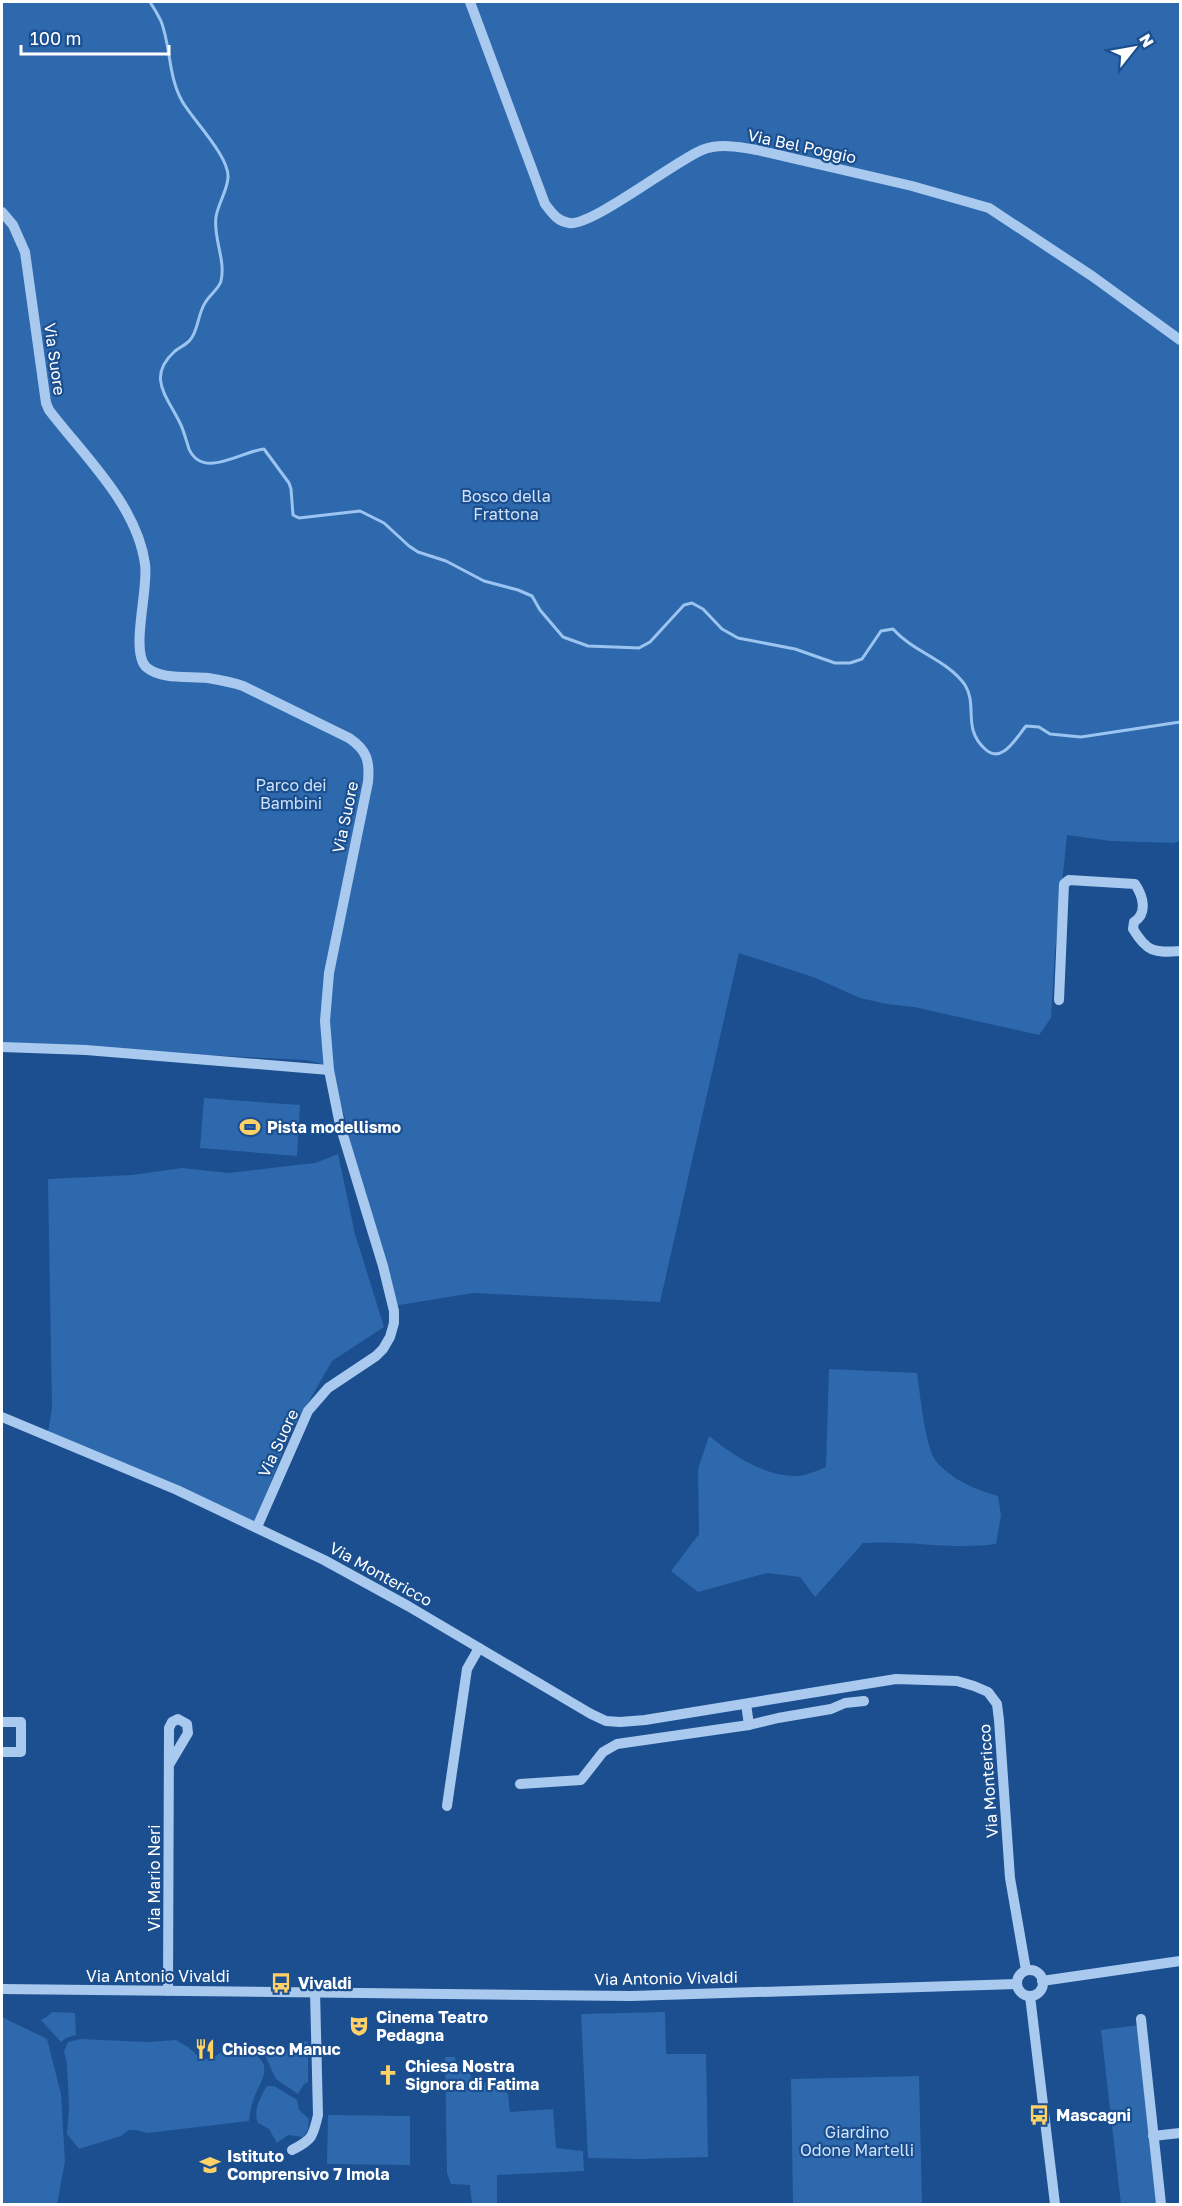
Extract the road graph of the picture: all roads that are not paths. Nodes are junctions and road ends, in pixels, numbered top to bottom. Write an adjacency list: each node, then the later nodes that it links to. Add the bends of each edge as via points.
1 (470, 2): 3 (street, Via Bel Poggio, via 545,204 555,218 577,224 703,149 731,146 757,150 989,208)
2 (2, 212): 7 (street, Via Suore, via 26,252 46,403 115,494 138,539 146,573 139,643 144,665 157,673 231,681 243,686 349,738 368,759 368,782 326,996)
3 (1180, 340)
4 (1180, 951): 5 (street, via 1150,951 1141,943 1133,929 1144,909 1135,884 1069,880 1064,884)
5 (1059, 999)
6 (2, 1047): 7 (street)
7 (329, 1070): 9 (street, Via Suore, via 348,1156 384,1266 394,1323 383,1349 328,1388 308,1411)
8 (2, 1417): 9 (street, Via Montericco)
9 (257, 1527): 10 (street, Via Montericco, via 324,1560)
10 (479, 1648): 12 (street, Via Montericco, via 559,1697 606,1720 645,1720); 18 (street, via 467,1669)
11 (864, 1701): 14 (street)
12 (746, 1704): 14 (street); 20 (street, Via Montericco, via 896,1678 957,1681 988,1692 997,1704 1010,1878)
13 (2, 1722): 15 (street, via 21,1722 21,1752)
14 (749, 1725): 17 (street, via 617,1744 603,1752 581,1780)
15 (2, 1752)
16 (169, 1765): 24 (street, Via Mario Neri)
17 (520, 1784)
18 (447, 1806)
19 (1180, 1961): 21 (street)
20 (1026, 1970): 21 (street, via 1035,1971); 22 (street, via 1019,1975)
21 (1042, 1981): 26 (street, via 1041,1989)
22 (1017, 1984): 25 (street, Via Antonio Vivaldi, via 631,1996); 26 (street, via 1020,1991)
23 (2, 1989): 24 (street, Via Antonio Vivaldi)
24 (168, 1991): 25 (street, Via Antonio Vivaldi)
25 (315, 1991): 30 (street, via 318,2115 308,2142)
26 (1030, 1995): 31 (street)
27 (1141, 2019): 29 (street)
28 (1180, 2133): 29 (street)
29 (1153, 2136): 32 (street)
30 (292, 2150)
31 (1055, 2205)
32 (1161, 2205)

